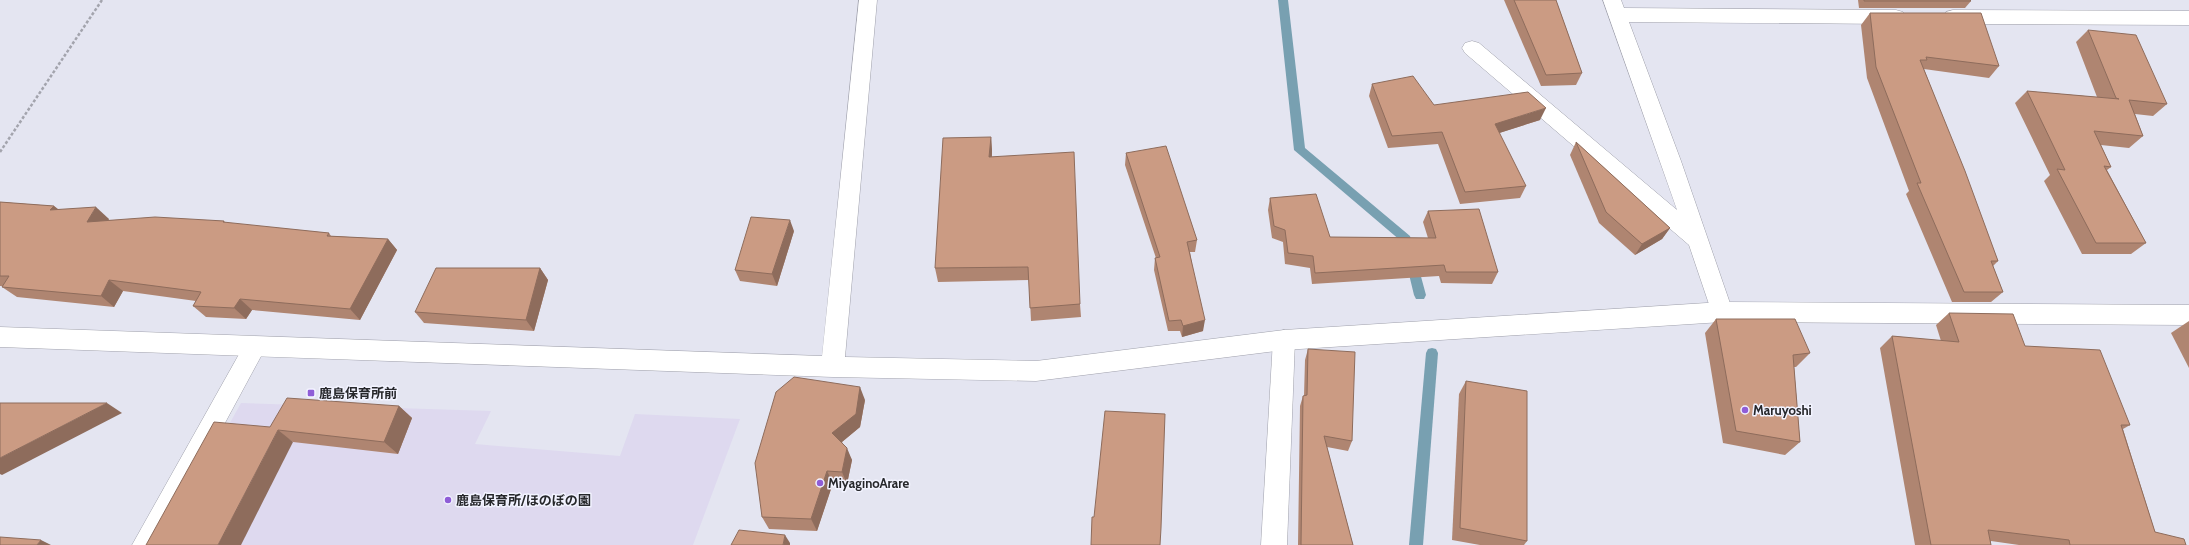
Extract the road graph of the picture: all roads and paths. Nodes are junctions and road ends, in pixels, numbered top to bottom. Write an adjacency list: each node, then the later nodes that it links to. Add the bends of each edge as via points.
1 (102, 0): 8 (path)
2 (868, 0): 15 (street)
3 (2024, 0): 5 (street)
4 (1615, 8): 5 (street); 9 (street)
5 (2035, 18): 6 (street)
6 (2189, 18)
7 (1472, 48): 9 (street)
8 (0, 152)
9 (1697, 239): 10 (street)
10 (1722, 312): 11 (street, via 2084,312); 13 (street)
11 (2189, 316)
12 (0, 337): 14 (street)
13 (1284, 340): 15 (street, via 1036,370); 17 (street)
14 (255, 347): 15 (street); 16 (street)
15 (833, 367)
16 (145, 545)
17 (1274, 545)

